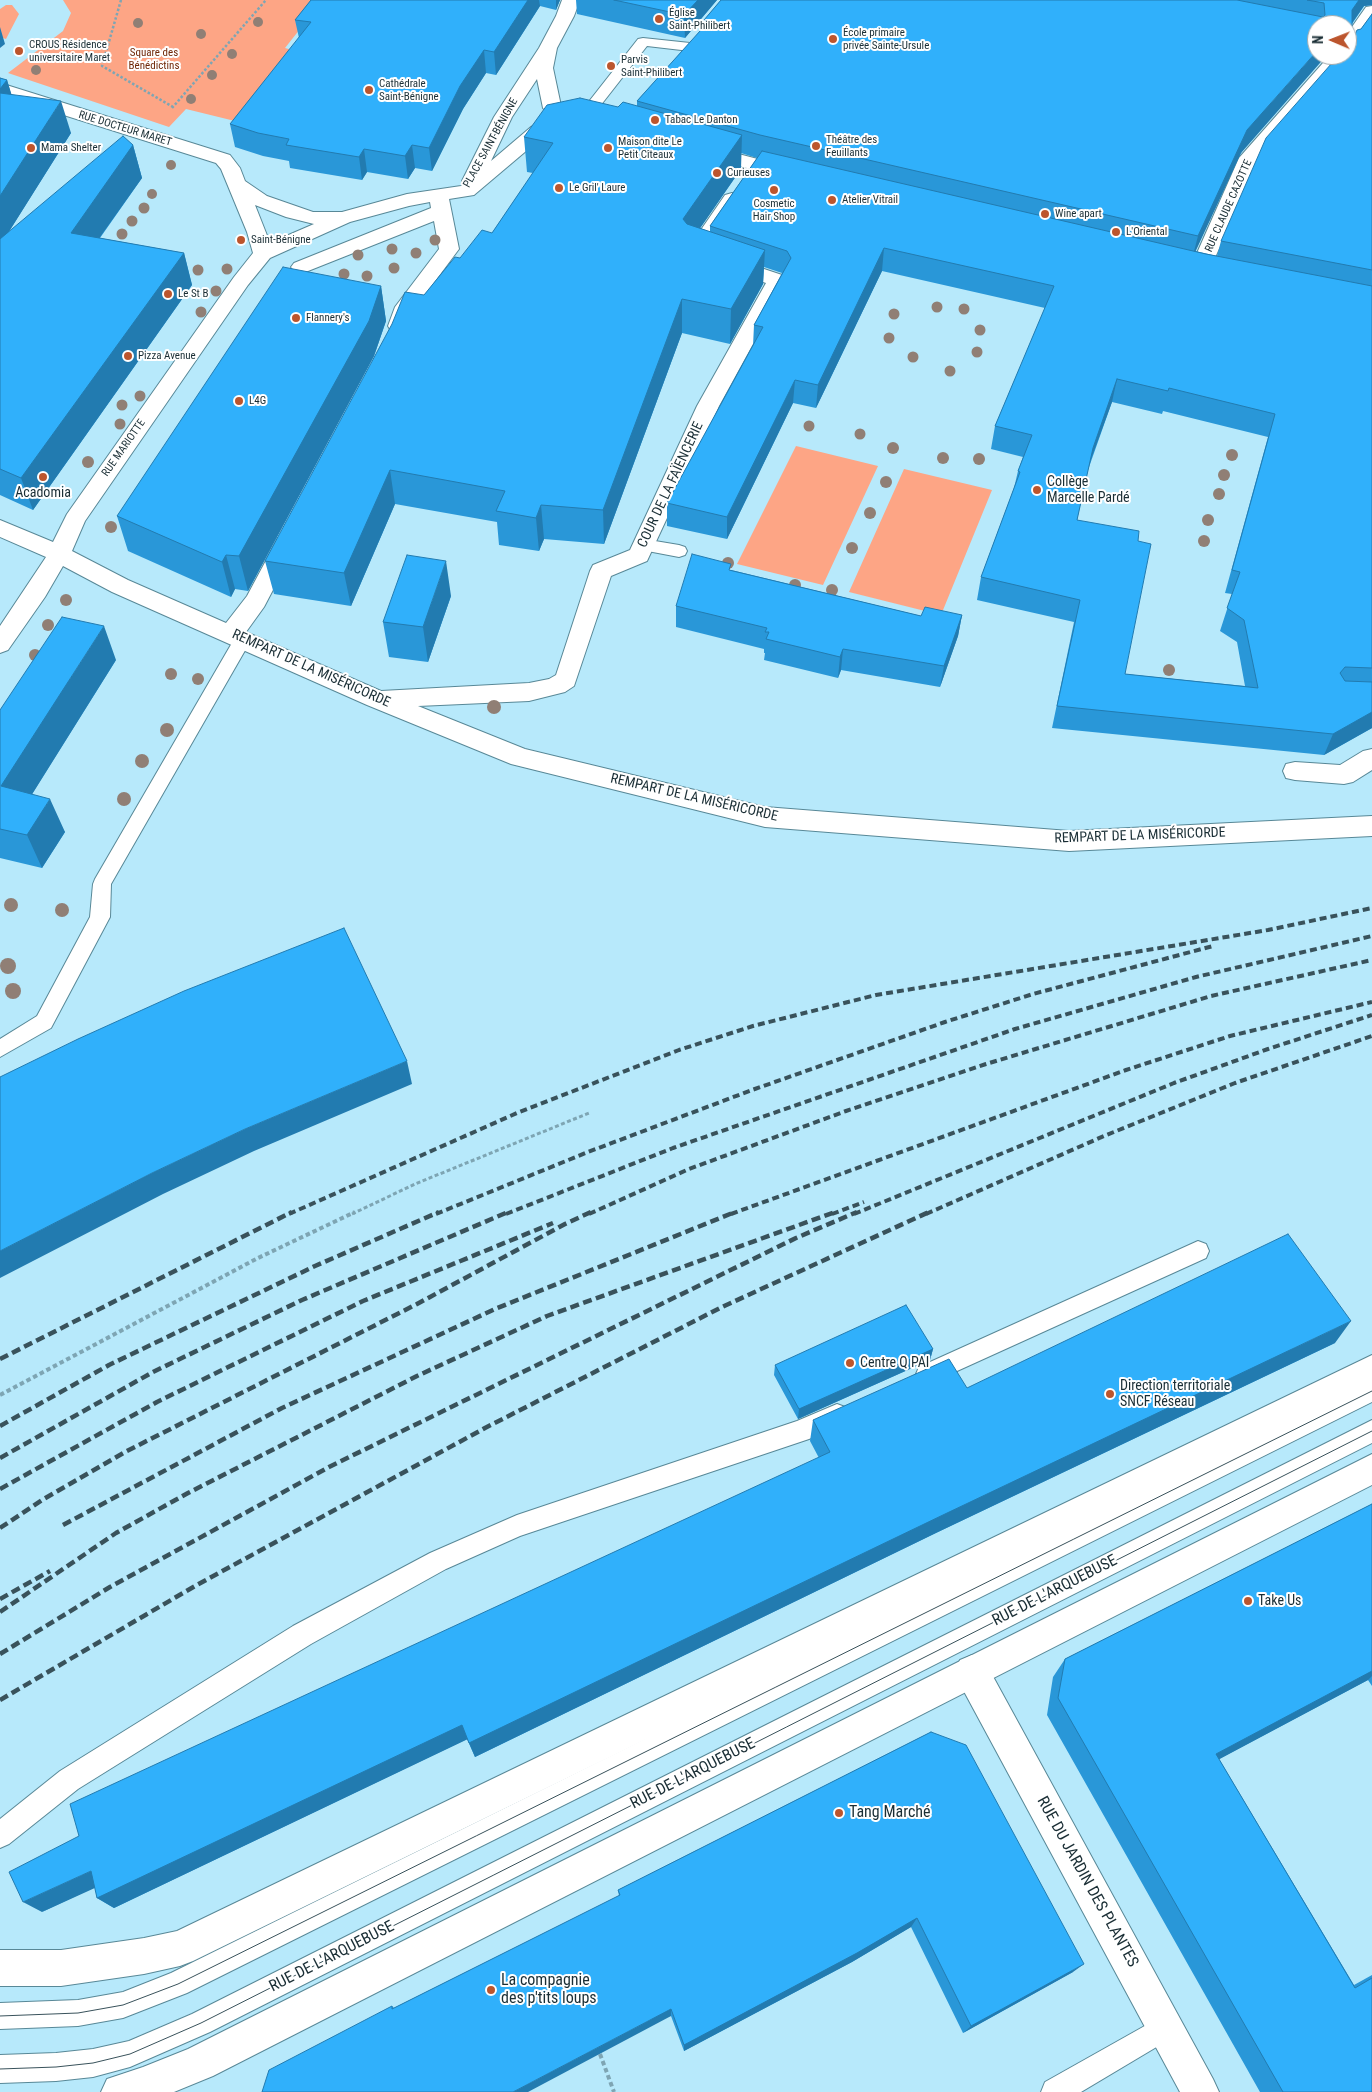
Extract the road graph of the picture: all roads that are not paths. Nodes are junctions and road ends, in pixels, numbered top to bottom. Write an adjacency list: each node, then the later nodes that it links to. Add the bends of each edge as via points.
1 (571, 0): 5 (street, PLACE SAINT-BÉNIGNE)
2 (1372, 11): 3 (street, RUE CLAUDE CAZOTTE)
3 (1357, 32)
4 (695, 41): 6 (street); 9 (lane, via 643,42 592,107)
5 (548, 48): 9 (street, PLACE SAINT-BÉNIGNE, via 544,68 552,108); 15 (street, PLACE SAINT-BÉNIGNE, via 503,117)
6 (678, 61)
7 (1330, 65): 19 (street, RUE CLAUDE CAZOTTE, via 1249,158 1210,271)
8 (0, 89): 14 (street, RUE DOCTEUR MARET, via 223,158)
9 (566, 119): 10 (street); 15 (street, via 538,131)
10 (594, 124)
11 (689, 147): 12 (street)
12 (755, 165): 13 (street); 25 (street, COUR DE LA FAÏENCERIE, via 695,253 778,280 708,406)
13 (804, 176)
14 (237, 184): 17 (street, RUE DOCTEUR MARET, via 260,200 293,213 313,218); 18 (street, RUE DOCTEUR MARET)
15 (467, 191): 16 (street, PLACE SAINT-BÉNIGNE)
16 (440, 204): 17 (street, PLACE SAINT-BÉNIGNE, via 407,200); 20 (street, PLACE SAINT-BÉNIGNE); 22 (street, via 449,250 396,304)
17 (343, 218): 18 (street, PLACE SAINT-BÉNIGNE)
18 (268, 253): 20 (street, via 289,259); 27 (street, RUE MARIOTTE, via 241,281 75,518)
19 (1181, 265)
20 (301, 267): 21 (street)
21 (318, 279)
22 (392, 340)
23 (298, 522): 28 (street)
24 (0, 528): 27 (street, REMPART DE LA MISÉRICORDE)
25 (643, 545): 26 (lane); 30 (street, COUR DE LA FAÏENCERIE, via 639,555 601,571 566,680 556,686 529,692)
26 (679, 551)
27 (59, 554): 28 (street, REMPART DE LA MISÉRICORDE, via 120,586); 29 (street, RUE MARIOTTE)
28 (237, 637): 30 (street, REMPART DE LA MISÉRICORDE); 34 (lane, via 102,884 100,917 44,1022)
29 (0, 644)
30 (376, 699): 33 (street, REMPART DE LA MISÉRICORDE, via 520,757 765,817 1069,841)
31 (1372, 758): 32 (street, via 1344,775)
32 (1295, 771)
33 (1372, 826)
34 (0, 1049)
35 (1198, 1251): 37 (lane)
36 (1372, 1369): 44 (street, via 180,1948 61,1968)
37 (909, 1382)
38 (1372, 1391): 45 (lane, via 178,1984 123,2005 78,2013)
39 (855, 1407): 43 (lane, via 800,1431 517,1526 438,1561 302,1635 77,1775)
40 (1372, 1431): 47 (lane, RUE DE L'ARQUEBUSE, via 201,2023 130,2054 93,2063)
41 (1372, 1469): 42 (street)
42 (972, 1672): 46 (street, RUE DU JARDIN DES PLANTES); 48 (street, via 200,2063)
43 (0, 1835)
44 (0, 1968)
45 (0, 2016)
46 (1166, 2027): 49 (lane); 50 (street, RUE DU JARDIN DES PLANTES)
47 (0, 2069)
48 (120, 2092)
49 (1055, 2092)
50 (1200, 2092)

